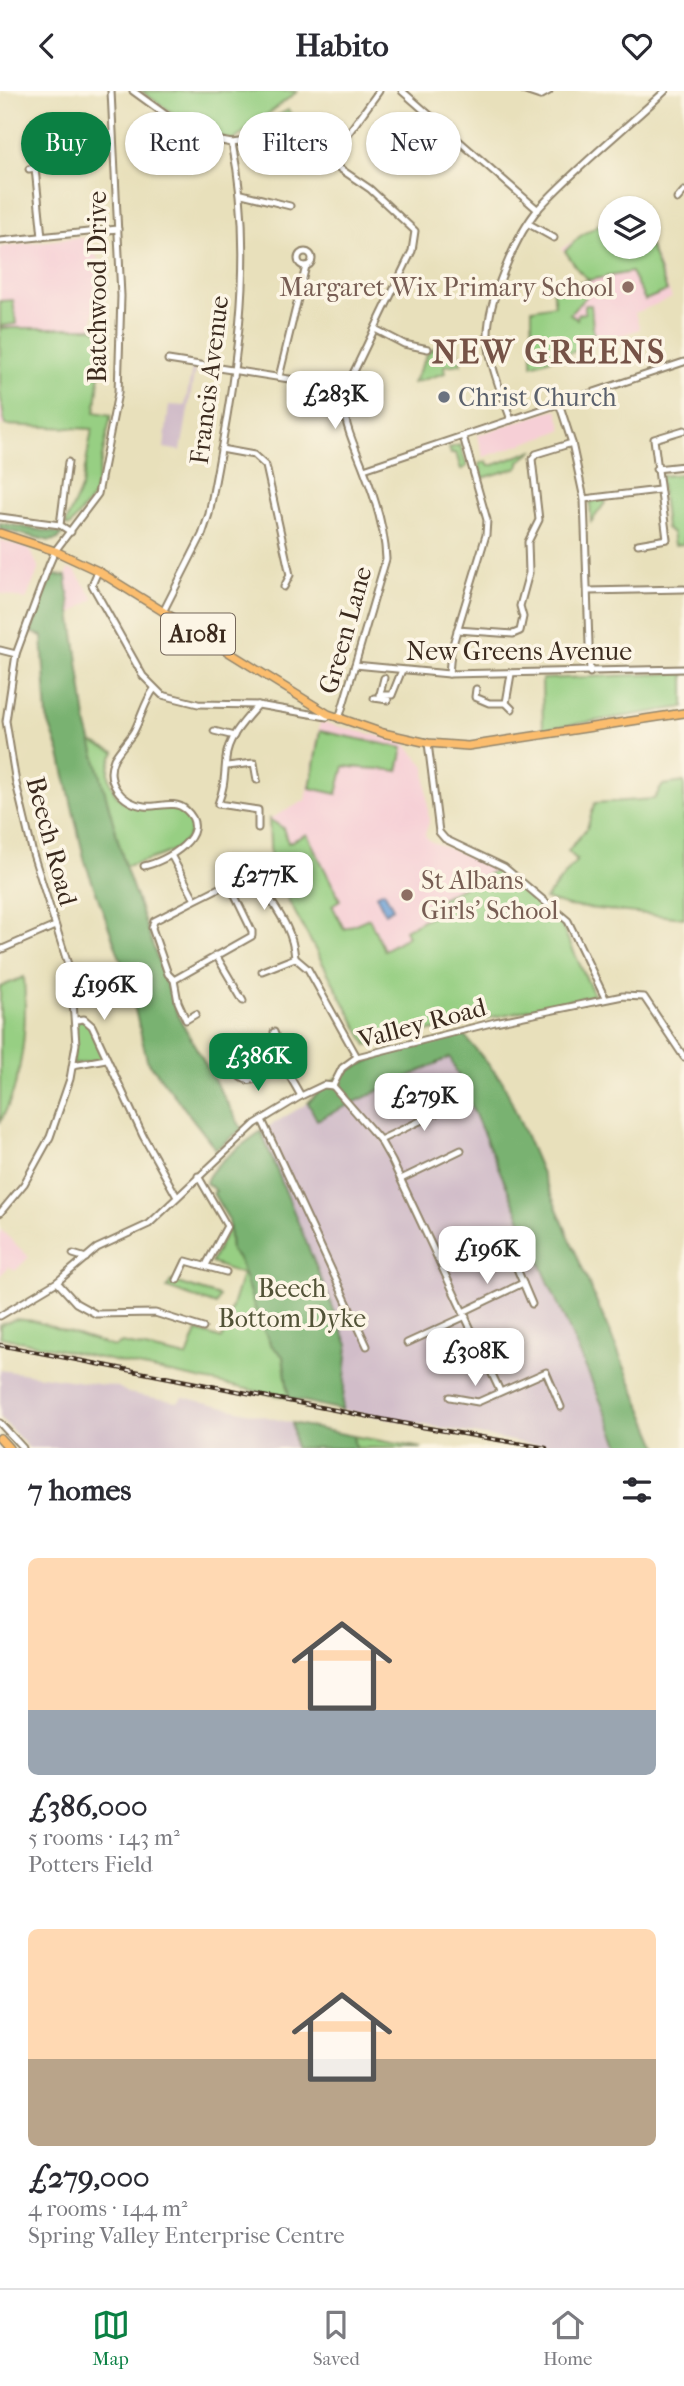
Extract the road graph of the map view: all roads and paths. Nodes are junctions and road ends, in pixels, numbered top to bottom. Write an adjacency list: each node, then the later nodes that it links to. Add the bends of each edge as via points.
1 (111, 91): 19 (street, Batchwood Drive)
2 (133, 91): 10 (street, Green Lane, via 195,136)
3 (379, 91): 8 (street)
4 (402, 91): 17 (street)
5 (525, 91): 6 (street, via 540,96)
6 (549, 91)
7 (665, 91): 17 (street)
8 (352, 128)
9 (238, 142): 10 (street, Green Lane)
10 (232, 143): 14 (street, Francis Avenue)
11 (36, 175): 20 (street)
12 (350, 175): 24 (street, Green Lane, via 415,231 412,251)
13 (684, 191): 15 (street)
14 (242, 194): 16 (street); 28 (street, Francis Avenue, via 241,298)
15 (677, 199)
16 (290, 206)
17 (538, 210): 18 (street)
18 (530, 224): 21 (street); 32 (street, via 502,280 488,330 491,361)
19 (118, 229): 20 (street); 45 (street, Batchwood Drive, via 118,393 98,494)
20 (42, 237): 22 (street)
21 (555, 238)
22 (0, 241)
23 (306, 267): 29 (street)
24 (375, 330): 25 (street); 30 (street, Green Lane)
25 (428, 349)
26 (168, 360): 28 (street)
27 (684, 362): 31 (street)
28 (234, 370): 29 (street); 36 (street, Francis Avenue)
29 (279, 377): 30 (street)
30 (346, 388): 39 (street, Green Lane, via 344,414)
31 (559, 403): 32 (street); 35 (street)
32 (511, 420): 34 (street)
33 (684, 430): 40 (street, via 654,439)
34 (463, 436): 39 (street); 54 (street, via 487,520)
35 (572, 443): 42 (street); 54 (street, via 532,459 539,520 528,542 520,631 513,635)
36 (221, 449): 50 (street, via 254,455 266,465 290,575); 53 (street, Francis Avenue, via 202,535)
37 (68, 462): 44 (street)
38 (684, 466): 40 (street)
39 (364, 469): 57 (street, Green Lane, via 384,535 386,559)
40 (656, 469): 41 (street)
41 (659, 489): 42 (street); 47 (street, via 667,539)
42 (584, 499): 52 (street)
43 (0, 517): 44 (street)
44 (60, 526): 45 (street)
45 (71, 531): 48 (street, Batchwood Drive)
46 (0, 533): 48 (main road, A1081)
47 (638, 544)
48 (55, 551): 49 (main road, A1081); 56 (street, Beech Road)
49 (98, 571): 53 (main road, A1081); 64 (street, via 92,585)
50 (284, 587)
51 (684, 589): 52 (street)
52 (588, 591): 60 (street)
53 (163, 612): 75 (main road, A1081)
54 (457, 630): 61 (street)
55 (0, 650): 56 (street)
56 (16, 654): 79 (street, Beech Road, via 8,699)
57 (355, 665): 59 (street, New Greens Avenue); 75 (street, Green Lane)
58 (684, 669): 60 (street, New Greens Avenue)
59 (402, 670): 61 (street, New Greens Avenue); 66 (street, via 392,695)
60 (590, 673): 62 (street, New Greens Avenue)
61 (449, 674): 62 (street, New Greens Avenue)
62 (511, 674): 69 (street)
63 (384, 678): 66 (street)
64 (154, 689): 70 (street, via 188,703); 86 (street, via 135,730 115,758 111,775 127,801 145,806 176,805 188,812 192,834 188,843)
65 (475, 689): 67 (street)
66 (377, 697): 68 (street)
67 (475, 697): 69 (street); 71 (street)
68 (388, 700)
69 (506, 703): 72 (street)
70 (258, 705): 74 (street); 77 (street)
71 (472, 706)
72 (512, 709)
73 (684, 713): 78 (main road, A1081, via 504,742 468,746)
74 (327, 717)
75 (339, 719): 78 (main road, A1081)
76 (214, 731): 77 (street)
77 (234, 736): 81 (street)
78 (428, 743): 96 (street, via 439,832 504,867 568,921)
79 (8, 746): 80 (street); 90 (street, Beech Road)
80 (0, 747)
81 (227, 766): 82 (street, via 254,763); 84 (street, via 218,804)
82 (257, 780)
83 (259, 803): 84 (street)
84 (258, 810): 85 (street)
85 (258, 828)
86 (171, 855): 88 (street); 89 (street)
87 (250, 863): 93 (street, via 264,894 292,934)
88 (144, 866)
89 (195, 900): 92 (street, via 221,887 232,890 248,920 251,936); 95 (street, via 154,921 152,928)
90 (55, 926): 91 (street); 99 (street, Beech Road, via 71,974)
91 (0, 950)
92 (215, 955): 95 (street); 97 (street)
93 (295, 958): 94 (street); 102 (street, via 308,969)
94 (262, 971)
95 (174, 980): 98 (street, via 186,1020)
96 (605, 998): 101 (street, Valley Road, via 644,997); 102 (street, Valley Road)
97 (243, 1001)
98 (196, 1014)
99 (76, 1020): 103 (street, via 84,1019 92,1026); 104 (street, Beech Road)
100 (274, 1031): 106 (street, via 284,1057)
101 (684, 1056)
102 (357, 1057): 107 (street, Valley Road, via 342,1068)
103 (107, 1059): 104 (street); 115 (street)
104 (73, 1065): 116 (street, Beech Road, via 50,1137 24,1184)
105 (232, 1067): 106 (street, via 239,1077 250,1081)
106 (279, 1070): 108 (street, via 289,1075)
107 (332, 1086): 108 (street); 111 (street)
108 (301, 1096): 110 (street)
109 (456, 1104): 111 (street)
110 (262, 1120): 113 (street); 130 (street)
111 (380, 1140): 114 (street)
112 (461, 1150): 114 (street)
113 (198, 1176): 115 (street); 120 (street, via 227,1226)
114 (401, 1179): 126 (street)
115 (177, 1196): 119 (street, via 149,1224 108,1242)
116 (0, 1213)
117 (73, 1254): 119 (street)
118 (512, 1257): 124 (street)
119 (86, 1258): 123 (street)
120 (206, 1265): 121 (street); 122 (street, via 186,1261)
121 (226, 1272)
122 (177, 1280)
123 (57, 1282): 127 (street); 128 (street, via 76,1303 96,1314 155,1313)
124 (523, 1283): 125 (street); 126 (street)
125 (532, 1304)
126 (465, 1314): 129 (street); 131 (street)
127 (0, 1316)
128 (203, 1328)
129 (407, 1343)
130 (367, 1346)
131 (500, 1391): 132 (street, via 478,1402); 133 (street, via 546,1372)
132 (450, 1397)
133 (561, 1407)
134 (0, 1423): 137 (street)
135 (0, 1438): 136 (main road)
136 (9, 1448)
137 (23, 1448)

